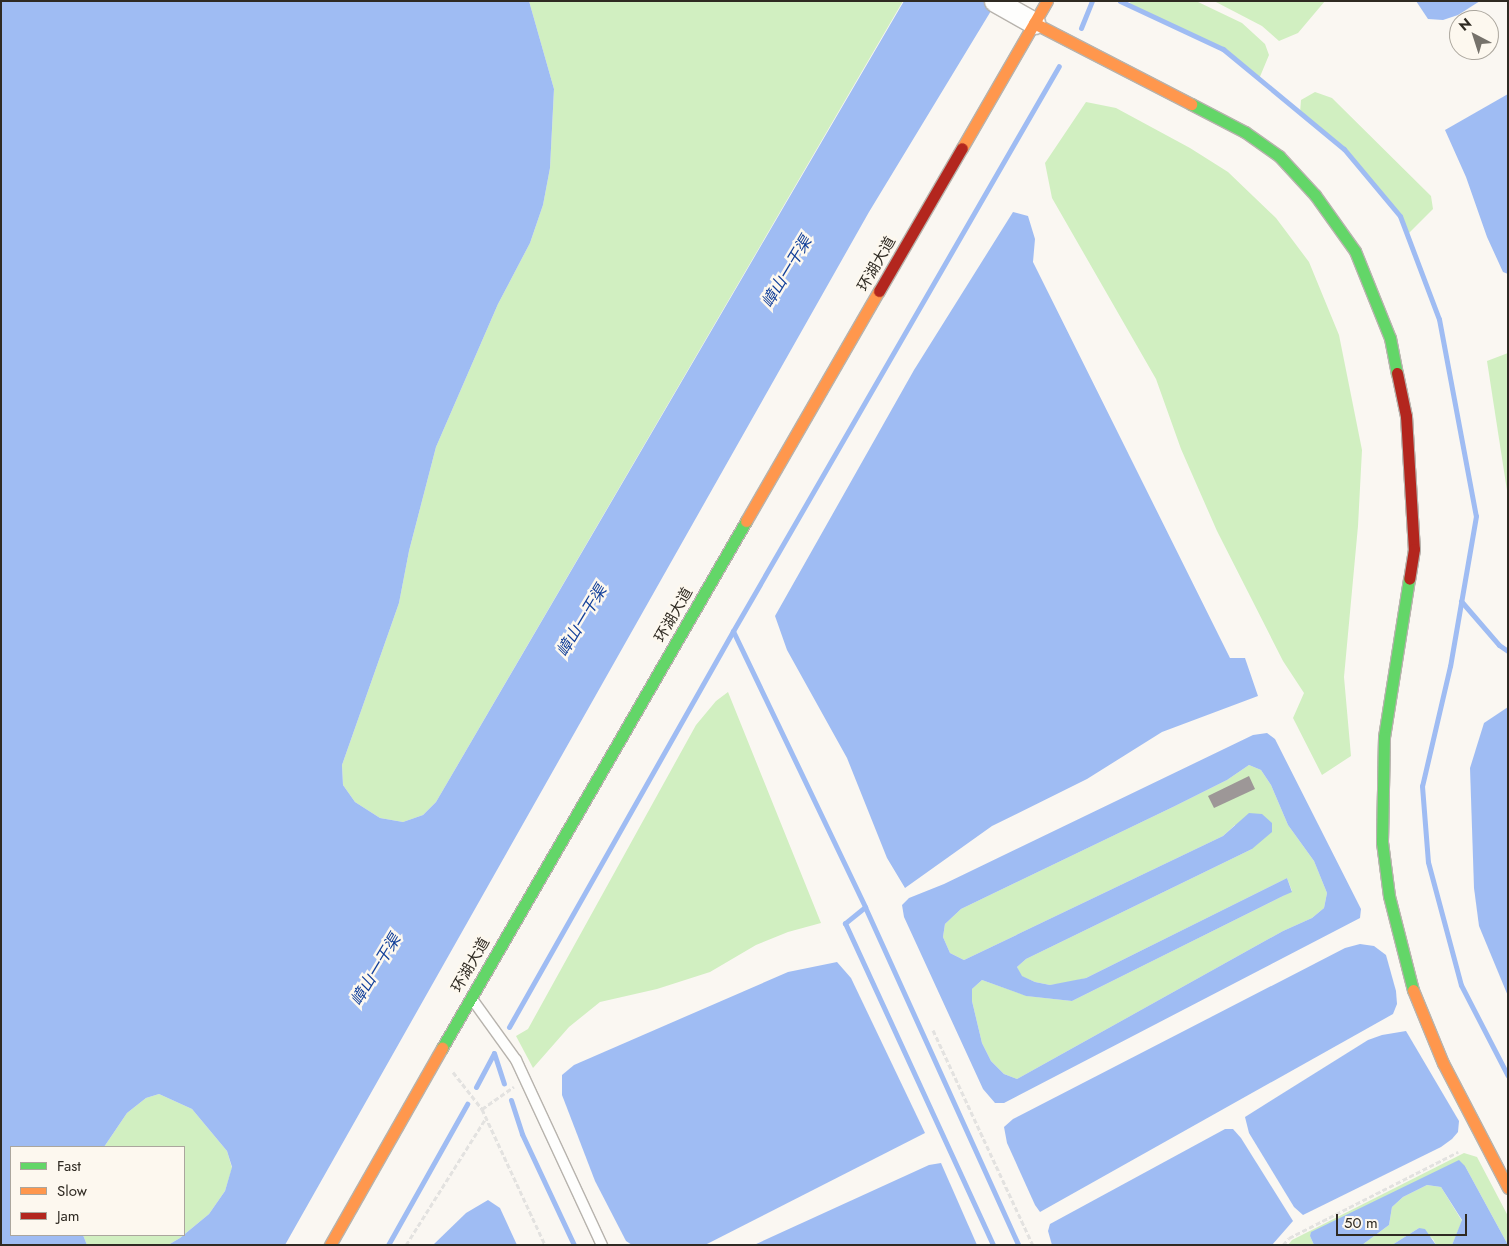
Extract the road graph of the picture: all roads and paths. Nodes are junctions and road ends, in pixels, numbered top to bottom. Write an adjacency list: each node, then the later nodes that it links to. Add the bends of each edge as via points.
1 (1047, 1): 3 (main road, 环湖大道)
2 (996, 2): 3 (street)
3 (1034, 23): 4 (main road, 环湖大道); 11 (main road, via 1245,132 1279,156 1316,195 1355,251 1390,338 1406,416 1414,549 1384,738 1382,842 1389,896 1416,1000 1443,1063)
4 (471, 997): 6 (main road, 环湖大道); 7 (lane, via 516,1060)
5 (933, 1030): 16 (path)
6 (438, 1054): 8 (path); 12 (main road, 环湖大道)
7 (525, 1079): 8 (path); 15 (lane)
8 (482, 1109): 9 (path)
9 (486, 1118): 13 (path); 14 (path)
10 (1458, 1152): 17 (path, via 1289,1238)
11 (1508, 1188)
12 (330, 1245)
13 (406, 1245)
14 (545, 1245)
15 (602, 1245)
16 (1033, 1245)
17 (1283, 1245)

